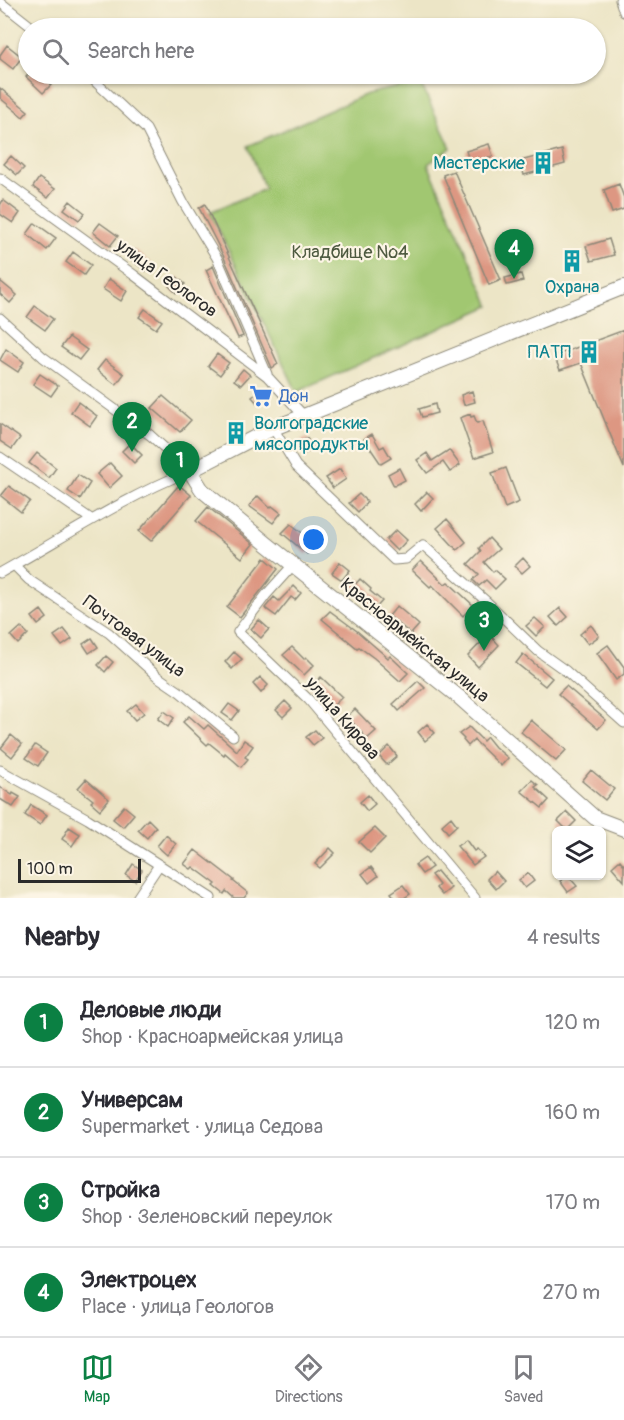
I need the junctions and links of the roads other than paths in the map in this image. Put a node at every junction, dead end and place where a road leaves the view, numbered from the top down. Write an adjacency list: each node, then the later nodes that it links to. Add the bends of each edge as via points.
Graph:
1 (620, 0): 3 (street)
2 (0, 2): 4 (street)
3 (624, 12)
4 (20, 18)
5 (97, 84): 9 (street, via 146,129 183,202 218,258)
6 (0, 178): 9 (street, улица Геологов)
7 (624, 287): 10 (street)
8 (0, 318): 13 (street, via 43,357 150,435)
9 (267, 376): 10 (street, улица Геологов)
10 (304, 416): 11 (street)
11 (273, 428): 13 (street); 18 (street, via 296,466 394,560 406,560 423,545 538,651)
12 (0, 457): 14 (street)
13 (190, 471): 14 (street, via 156,484); 16 (street, Красноармейская улица, via 202,490)
14 (91, 519): 15 (street)
15 (14, 565): 17 (street); 19 (street, Почтовая улица, via 29,580 108,633)
16 (293, 565): 21 (street, Красноармейская улица, via 460,698 595,818); 25 (street, улица Кирова, via 237,633 309,700)
17 (0, 573)
18 (624, 723)
19 (233, 736)
20 (0, 770): 22 (street)
21 (624, 829)
22 (159, 864): 23 (street); 24 (street)
23 (137, 898)
24 (211, 898)
25 (475, 898)

